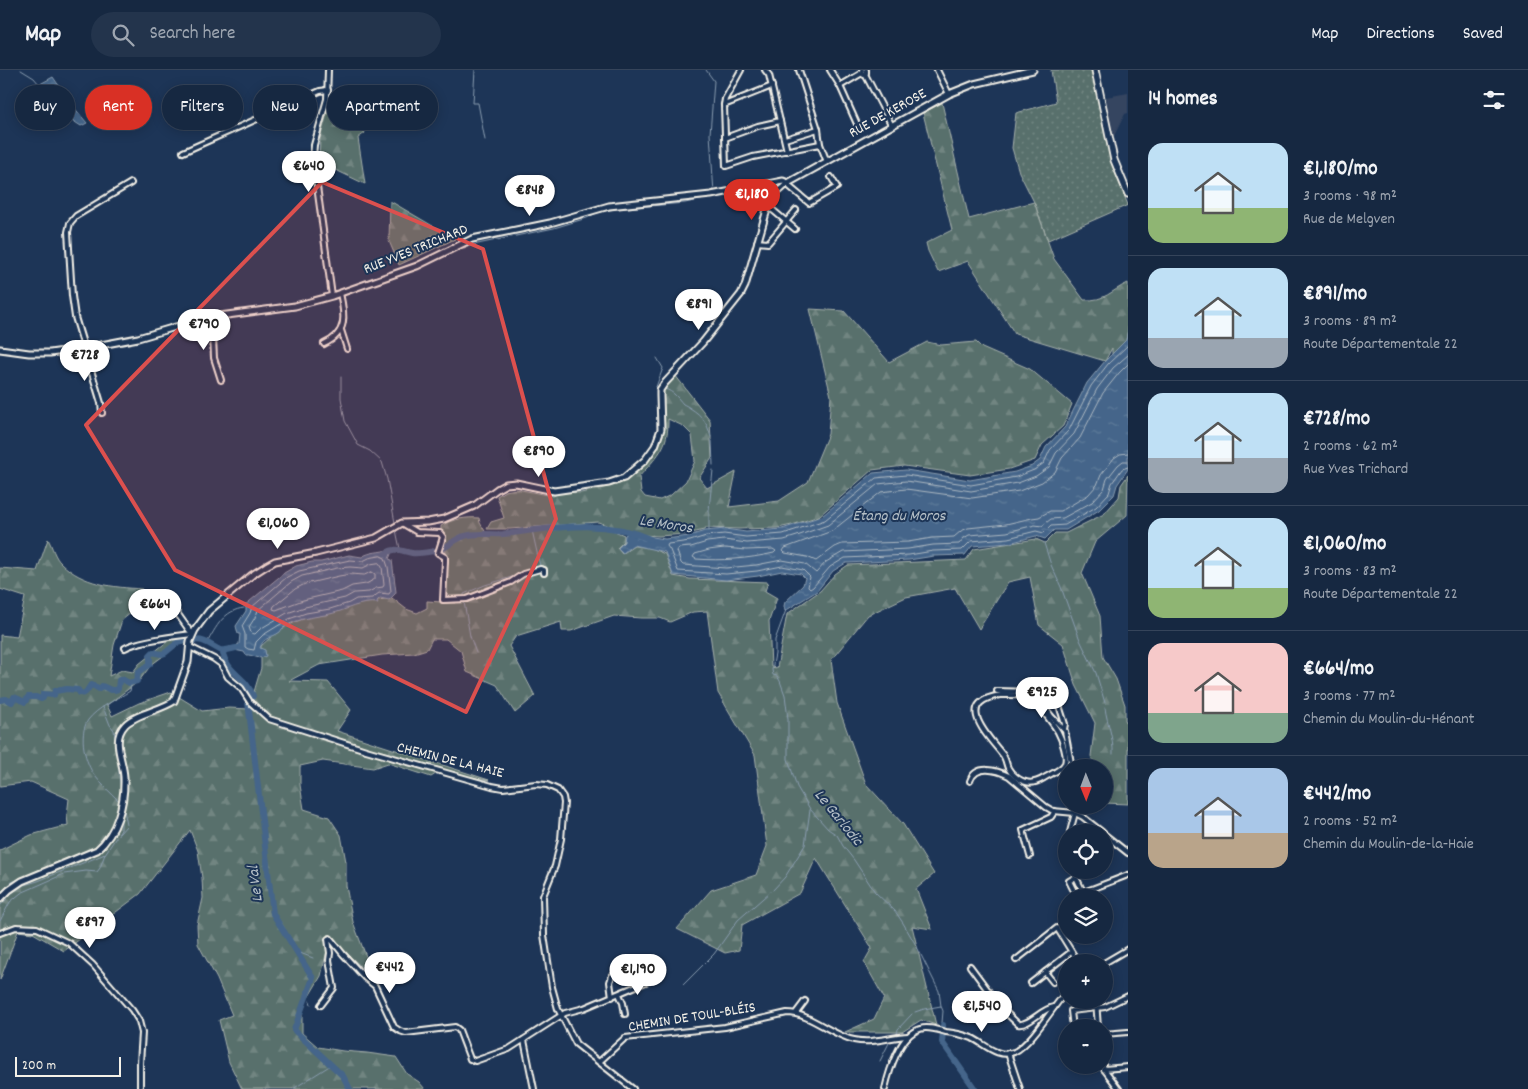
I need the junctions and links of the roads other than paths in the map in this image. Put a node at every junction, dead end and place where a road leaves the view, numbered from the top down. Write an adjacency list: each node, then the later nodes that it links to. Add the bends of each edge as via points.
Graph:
1 (328, 70): 11 (street)
2 (742, 70): 17 (street)
3 (765, 70): 12 (street)
4 (799, 70): 21 (street)
5 (830, 70): 13 (street)
6 (937, 70): 15 (street)
7 (1033, 70): 10 (street, RUE DE KEROSE)
8 (1095, 70): 34 (main road, via 1117,168)
9 (864, 72): 13 (street); 20 (street)
10 (1014, 72): 15 (street, RUE DE KEROSE)
11 (328, 85)
12 (772, 86): 17 (street); 18 (street)
13 (840, 86): 19 (street)
14 (327, 90): 26 (street)
15 (949, 94): 20 (street, RUE DE KEROSE)
16 (327, 99): 41 (street, via 314,145 314,157)
17 (724, 105): 22 (street)
18 (780, 121): 22 (street); 23 (street)
19 (857, 124)
20 (892, 126): 27 (street, RUE DE KEROSE)
21 (818, 130): 23 (street); 24 (street)
22 (725, 138): 25 (street, via 726,166)
23 (785, 139): 25 (street)
24 (820, 144): 25 (street); 27 (street)
25 (787, 151)
26 (183, 152)
27 (827, 162): 31 (street, RUE DE KEROSE)
28 (831, 177): 31 (street, via 837,187 808,203)
29 (131, 183): 45 (street, via 76,216 70,223 72,296)
30 (770, 183): 31 (street); 32 (street, RUE YVES TRICHARD); 33 (street, via 776,186)
31 (788, 183): 33 (street)
32 (759, 186): 33 (street); 40 (street, RUE YVES TRICHARD, via 711,195 609,206 550,223 472,239 418,266)
33 (777, 192): 35 (street)
34 (1128, 194)
35 (768, 206): 37 (street); 39 (street)
36 (796, 210): 37 (street)
37 (786, 221): 38 (street); 39 (street, via 768,243)
38 (796, 229)
39 (757, 242): 50 (street, via 741,294 660,390 661,429 655,446 645,460 624,478 609,484 554,491 511,483 454,516)
40 (340, 293): 41 (street, RUE YVES TRICHARD); 43 (street, via 344,315)
41 (332, 296): 42 (street, RUE YVES TRICHARD, via 295,306)
42 (212, 317): 45 (street, RUE YVES TRICHARD, via 138,338); 48 (street, via 214,358)
43 (341, 330): 44 (street); 47 (street)
44 (324, 344)
45 (85, 348): 46 (street, RUE YVES TRICHARD, via 50,353); 49 (street)
46 (0, 349)
47 (347, 349)
48 (221, 380)
49 (102, 413)
50 (402, 523): 51 (street, via 413,531 440,533 443,538 439,551 445,557 443,600 467,599 523,574 540,570); 53 (street, via 376,538 275,561 209,610)
51 (544, 573)
52 (165, 596): 53 (street)
53 (192, 634): 54 (street); 55 (street)
54 (190, 644): 73 (street, via 188,662 174,701 129,721 121,731 118,746 124,791 113,832 97,850 22,881); 94 (street, CHEMIN DE LA HAIE, via 221,664 228,677 269,719 503,788 536,784 558,790 564,803 561,839 543,896 544,935 552,988)
55 (125, 648)
56 (997, 690): 58 (street, via 1034,692)
57 (1056, 696): 58 (street)
58 (1064, 729): 59 (street)
59 (1071, 759)
60 (970, 781): 62 (street, via 979,771 993,771 1009,776)
61 (1026, 783): 61 (street, via 1039,781 1062,767 1065,751 1061,734 1032,698 1013,694 984,700 976,707 978,720 1014,776); 62 (street)
62 (1025, 788): 63 (street)
63 (1055, 811): 64 (street); 69 (street, via 1051,817 1022,830)
64 (1058, 811)
65 (1077, 814): 66 (street)
66 (1092, 824)
67 (1113, 841): 68 (street)
68 (1128, 853)
69 (1030, 856)
70 (1128, 875): 71 (street)
71 (1091, 889)
72 (1083, 892): 72 (street, via 1076,895 1069,881 1076,877)
73 (0, 899)
74 (0, 933): 105 (street, via 16,926 37,928 69,943 93,965 138,1021 142,1033)
75 (1128, 949): 77 (street)
76 (1071, 952): 78 (street, via 1056,928); 80 (street)
77 (1113, 957)
78 (1016, 960)
79 (970, 966): 90 (street, via 1000,1008 1018,1024 1026,1024 1047,1008)
80 (1045, 972): 81 (street); 82 (street)
81 (1053, 982)
82 (1030, 983)
83 (619, 994): 85 (street); 85 (street, via 648,981 641,969 631,966 612,976); 93 (street)
84 (1128, 996): 88 (street)
85 (612, 997): 94 (street)
86 (804, 1001): 92 (street)
87 (1058, 1002): 90 (street)
88 (1113, 1003)
89 (321, 1005): 99 (street, via 334,988 329,960 330,938 375,986 394,1027 400,1031 455,1027 470,1060 475,1061 510,1049)
90 (1054, 1007): 100 (street, via 1018,1049)
91 (1088, 1009): 95 (street, via 1071,1011)
92 (796, 1013): 98 (street, via 853,1040 873,1042); 101 (street, CHEMIN DE TOUL-BLÉIS, via 725,1027 624,1038)
93 (625, 1014)
94 (561, 1017): 99 (street); 101 (street, CHEMIN DE LA HAIE, via 576,1044)
95 (1072, 1019)
96 (1128, 1032): 97 (street)
97 (1113, 1033)
98 (908, 1036): 100 (street, via 921,1028 929,1028 966,1036 996,1052); 108 (street, via 894,1058)
99 (524, 1040): 106 (street)
100 (1008, 1053): 109 (street)
101 (599, 1062): 107 (street, CHEMIN DE LA HAIE)
102 (1113, 1067): 103 (street)
103 (1128, 1067)
104 (1108, 1074): 110 (street)
105 (140, 1089)
106 (534, 1089)
107 (634, 1089)
108 (885, 1089)
109 (1020, 1089)
110 (1119, 1089)

